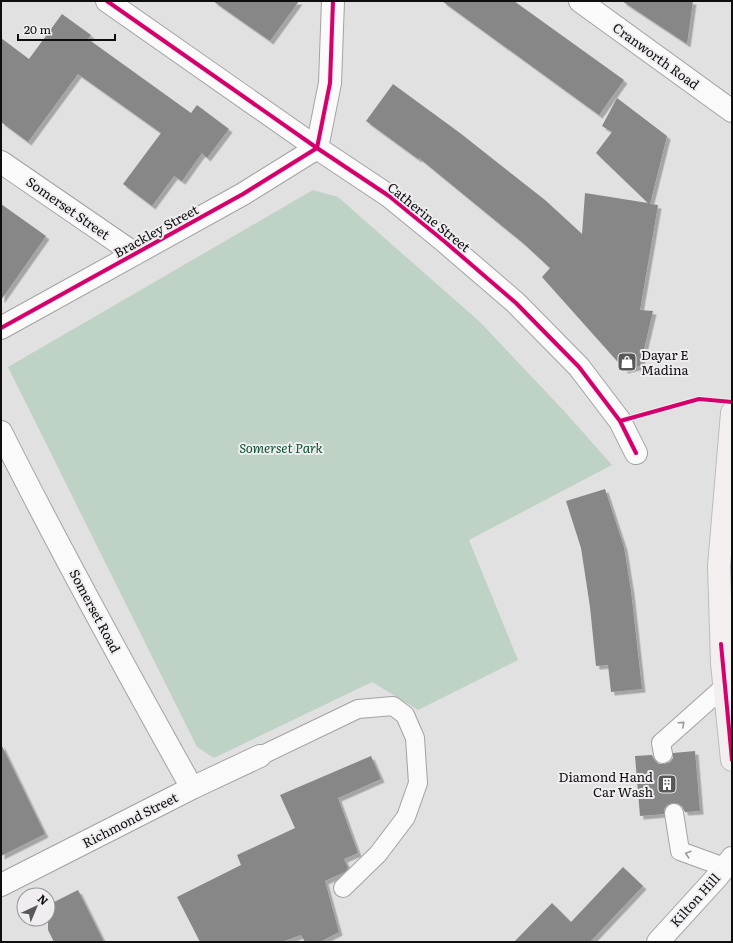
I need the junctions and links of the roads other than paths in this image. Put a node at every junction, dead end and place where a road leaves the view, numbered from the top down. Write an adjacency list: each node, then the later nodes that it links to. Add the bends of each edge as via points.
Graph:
1 (107, 1): 5 (street, Catherine Street)
2 (333, 1): 5 (street, via 330,83)
3 (580, 1): 4 (street, Cranworth Road)
4 (732, 111)
5 (317, 148): 7 (street, Brackley Street, via 243,194); 11 (street, Catherine Street, via 389,196 516,303 579,367 620,421)
6 (1, 162): 7 (street, Somerset Street)
7 (135, 254): 8 (street, Brackley Street)
8 (1, 328)
9 (732, 413): 12 (main road)
10 (1, 432): 17 (street, Somerset Road, via 143,701)
11 (636, 453)
12 (728, 499): 13 (main road, via 719,566)
13 (725, 686): 14 (lane, one-way to 13, via 661,743); 16 (main road)
14 (663, 754)
15 (260, 756): 17 (street, Richmond Street); 21 (lane, via 358,709 393,706 405,715 415,738 418,783 406,817 378,854)
16 (732, 760)
17 (192, 788): 20 (street, Richmond Street)
18 (674, 813): 19 (lane, one-way to 18, via 680,852)
19 (728, 863): 22 (street, Kilton Hill)
20 (1, 885)
21 (343, 888)
22 (658, 942)

